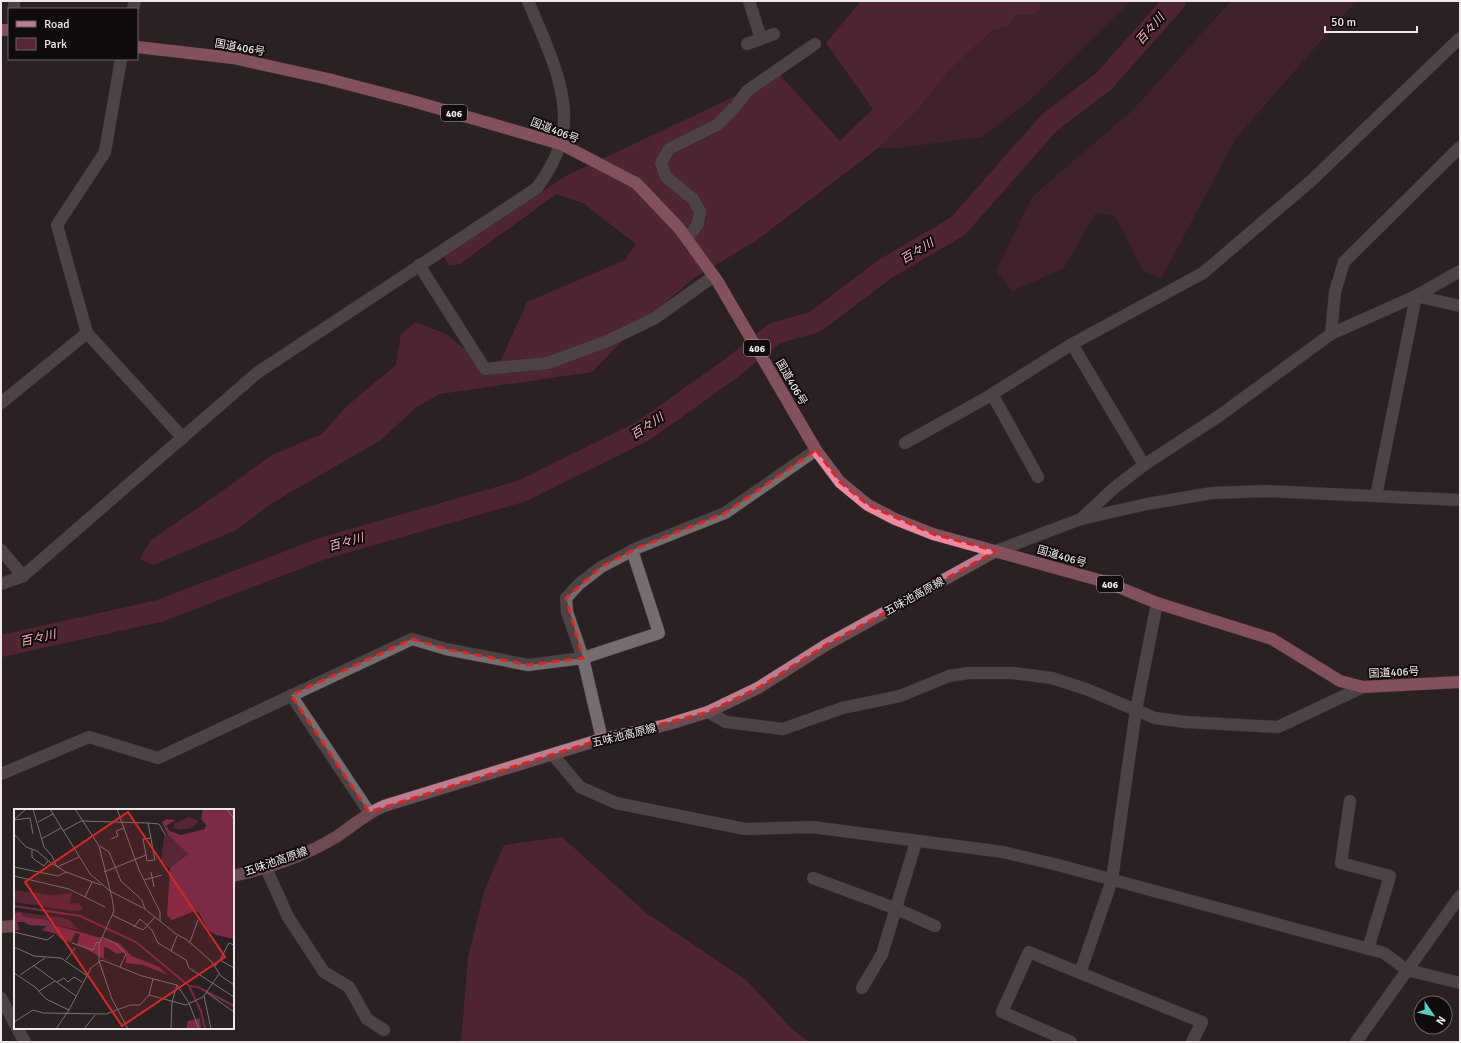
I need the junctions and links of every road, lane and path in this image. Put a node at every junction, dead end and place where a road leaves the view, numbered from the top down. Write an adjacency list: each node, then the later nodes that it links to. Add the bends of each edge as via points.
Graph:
1 (528, 1): 10 (street, via 552,59 565,109)
2 (749, 1): 5 (street)
3 (774, 34): 5 (street)
4 (1460, 38): 20 (street, via 1312,180 1203,272)
5 (761, 39): 6 (street)
6 (747, 44)
7 (815, 44): 12 (street, via 746,91 736,106 717,125 669,149 661,164 666,177 693,199 700,212 698,224)
8 (138, 47): 10 (highway, 国道406号 / 406, via 233,58 328,79)
9 (121, 60): 18 (street, via 104,152 57,224)
10 (561, 144): 12 (highway, 国道406号 / 406, via 636,183); 13 (street, via 550,169 537,188)
11 (1460, 147): 19 (street, via 1344,262 1335,292)
12 (687, 239): 15 (highway, 国道406号 / 406)
13 (419, 265): 15 (street, via 485,368 548,363 610,340 655,318); 23 (street, via 257,373)
14 (1460, 271): 16 (street)
15 (716, 279): 25 (highway, 国道406号 / 406)
16 (1416, 296): 17 (street); 19 (street); 28 (street)
17 (1460, 306)
18 (87, 333): 22 (street); 23 (street)
19 (1331, 334): 26 (street, via 1225,411)
20 (1072, 344): 21 (street); 26 (street)
21 (992, 394): 24 (street); 27 (street)
22 (1, 403)
23 (183, 438): 34 (street)
24 (905, 443)
25 (816, 450): 32 (street, via 725,513); 33 (highway, 国道406号 / 406, via 840,482 868,505 934,534)
26 (1144, 465): 30 (street, via 1114,488)
27 (1038, 477)
28 (1376, 496): 29 (street); 30 (street, via 1266,491 1212,493)
29 (1460, 500)
30 (1081, 519): 33 (street)
31 (1, 550): 34 (street)
32 (632, 550): 37 (street, via 601,567 566,598 567,612); 37 (street, via 660,633)
33 (996, 551): 36 (highway, 国道406号 / 406, via 1106,582); 42 (main road, 五味池高原線, via 826,645 758,688)
34 (23, 576): 35 (street)
35 (1, 584)
36 (1157, 603): 39 (highway, 国道406号 / 406, via 1272,639 1340,681); 41 (street)
37 (583, 658): 40 (street, via 528,665 446,649 412,639); 43 (street)
38 (1460, 682): 39 (highway, 国道406号 / 406)
39 (1363, 687): 41 (street, via 1278,727 1185,722 1155,718)
40 (291, 695): 45 (street, via 158,758 89,737); 47 (street)
41 (1136, 710): 42 (street, via 1052,678 1005,673 949,676 900,696 842,708 783,729 726,722); 52 (street)
42 (708, 712): 43 (main road, 五味池高原線, via 666,725)
43 (602, 739): 44 (main road, 五味池高原線)
44 (553, 755): 47 (main road, 五味池高原線); 48 (street, via 580,788 616,803 746,829 812,827)
45 (1, 774)
46 (1350, 801): 58 (street, via 1341,863 1390,876)
47 (369, 812): 49 (main road, 五味池高原線, via 335,838 293,858)
48 (916, 842): 52 (street, via 1002,852); 54 (street)
49 (265, 866): 50 (main road, 五味池高原線); 66 (street, via 288,917 324,972 349,987 366,1019)
50 (234, 876)
51 (813, 878): 54 (street)
52 (1112, 880): 58 (street); 60 (street)
53 (1460, 896): 59 (street)
54 (897, 909): 56 (street); 62 (street, via 882,954)
55 (14, 926): 57 (main road)
56 (935, 926)
57 (1, 927)
58 (1368, 949): 59 (street, via 1384,953)
59 (1406, 970): 61 (street); 70 (street)
60 (1080, 974): 68 (street, via 1029,952 1002,1012); 69 (street, via 1202,1022)
61 (1460, 983)
62 (862, 988)
63 (1, 998): 64 (street)
64 (14, 1022)
65 (18, 1029): 67 (street)
66 (384, 1030)
67 (24, 1042)
68 (1071, 1042)
69 (1192, 1042)
70 (1356, 1042)

